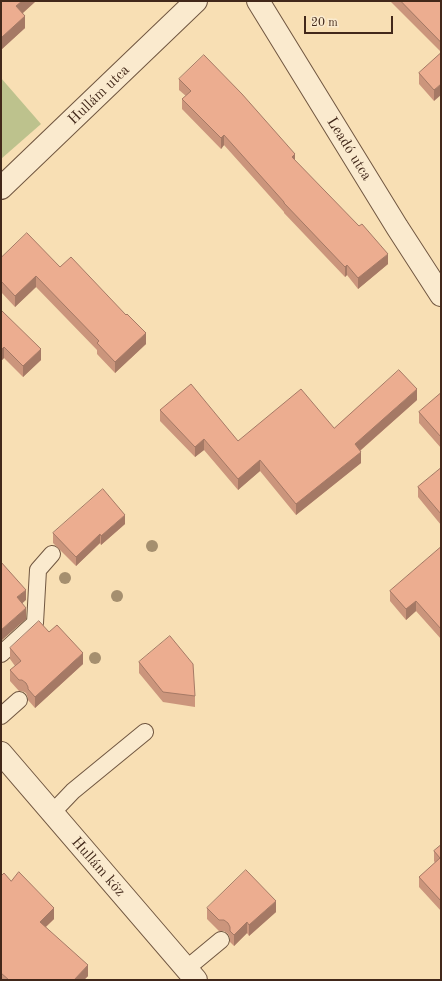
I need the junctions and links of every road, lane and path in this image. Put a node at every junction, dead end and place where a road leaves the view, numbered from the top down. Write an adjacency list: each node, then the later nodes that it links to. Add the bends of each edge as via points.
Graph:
1 (196, 1): 3 (street, Hullám utca)
2 (258, 1): 4 (street, Leadó utca)
3 (1, 188)
4 (441, 296)
5 (52, 554): 6 (lane, via 38,570 34,623)
6 (1, 654)
7 (20, 700): 8 (lane)
8 (1, 716)
9 (145, 732): 11 (lane, via 73,792)
10 (1, 753): 11 (street, Hullám köz)
11 (52, 813): 13 (street, Hullám köz)
12 (220, 940): 13 (lane)
13 (191, 974)

